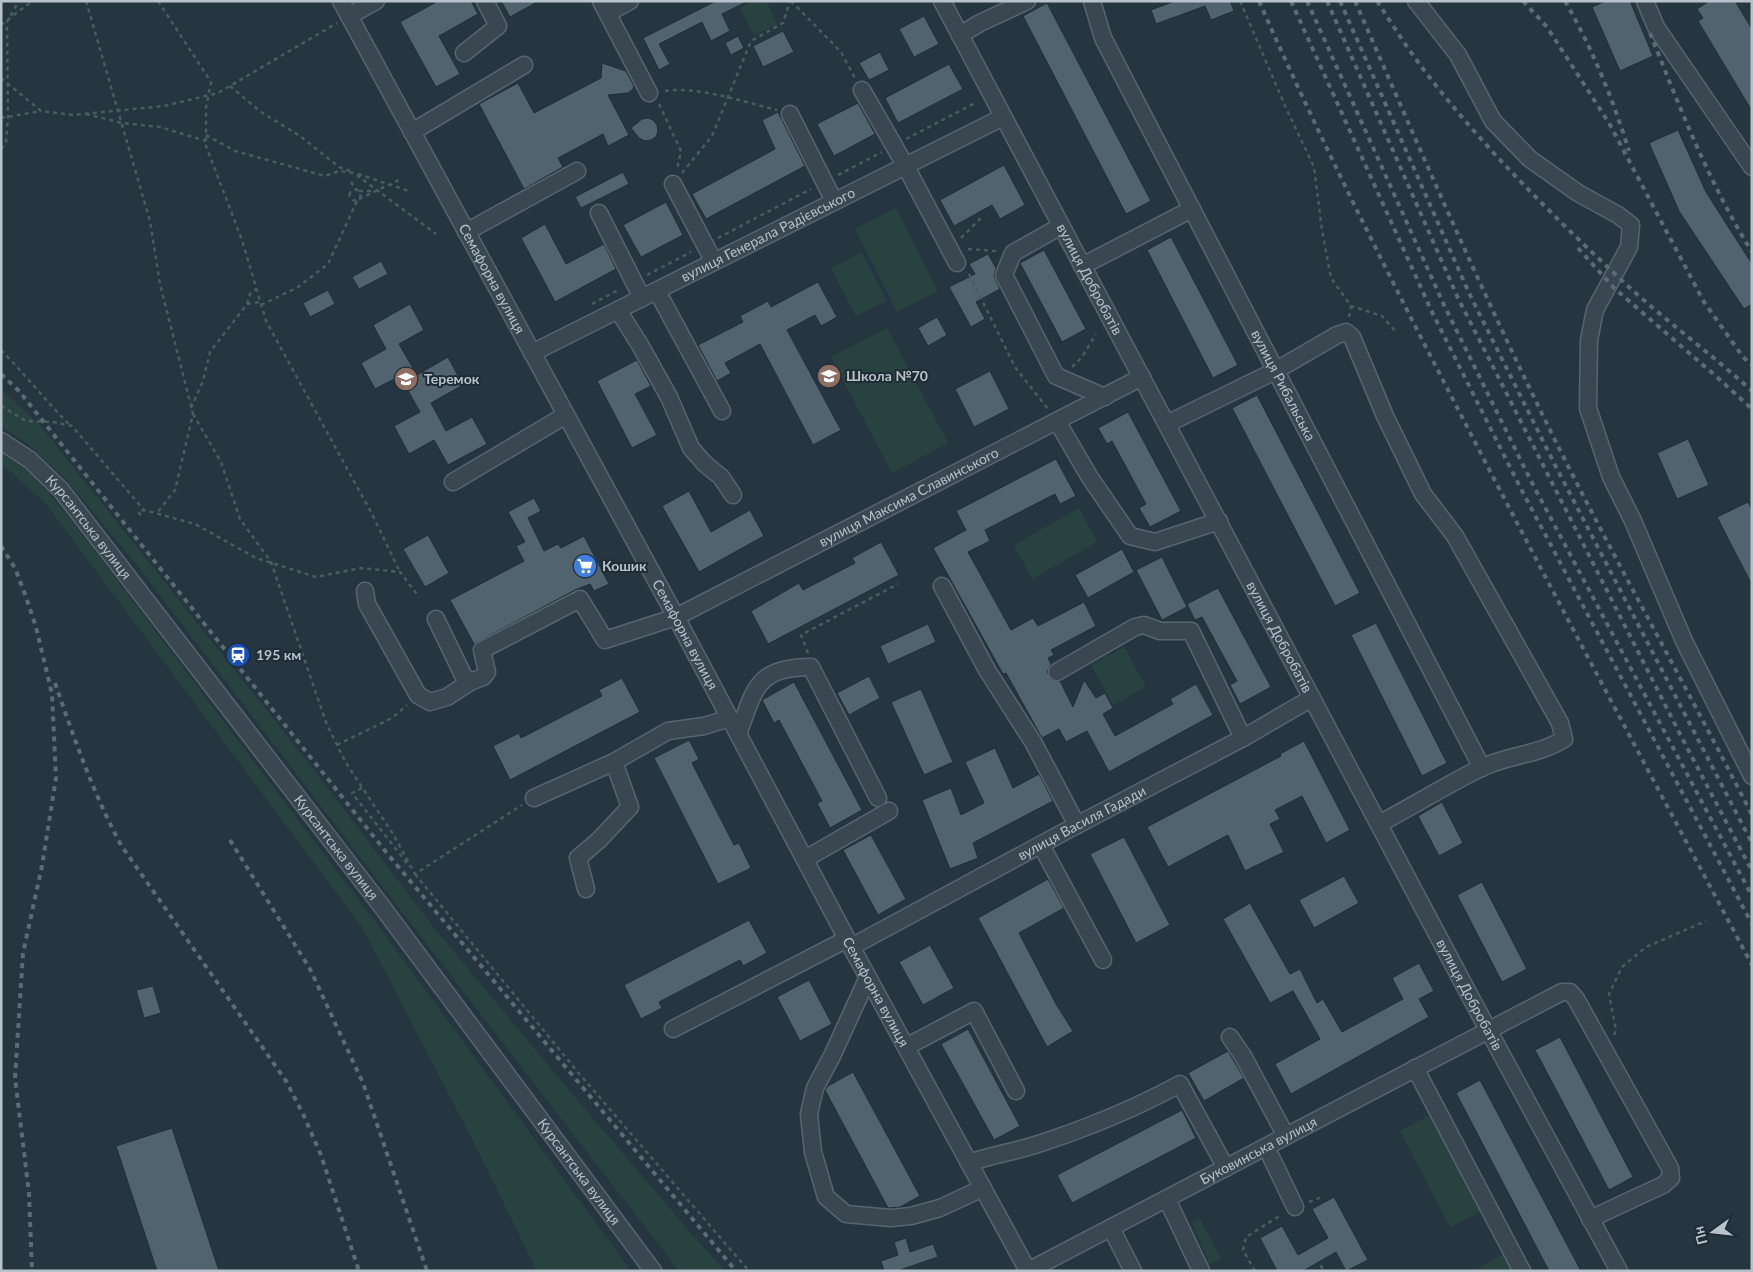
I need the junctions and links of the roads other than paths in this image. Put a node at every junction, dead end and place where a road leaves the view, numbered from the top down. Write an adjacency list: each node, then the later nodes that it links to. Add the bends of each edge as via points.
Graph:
1 (376, 1): 10 (street)
2 (486, 1): 12 (street, via 498,26)
3 (630, 1): 9 (street)
4 (942, 1): 11 (street, вулиця Добробатів)
5 (1026, 1): 11 (street)
6 (1092, 1): 24 (street, вулиця Рибальська, via 1103,38)
7 (1416, 1): 57 (street, via 1458,55 1493,121 1530,158 1578,193 1631,225 1629,247 1596,310 1589,340 1588,408 1611,477 1684,641)
8 (1645, 1): 20 (street, via 1656,27)
9 (605, 7): 15 (street)
10 (345, 8): 18 (street, Семафорна вулиця)
11 (960, 35): 17 (street, вулиця Добробатів)
12 (464, 53)
13 (524, 65): 18 (street)
14 (862, 90): 19 (street)
15 (649, 93)
16 (790, 114): 23 (street)
17 (1003, 117): 19 (street, вулиця Генерала Радієвського); 26 (street, вулиця Добробатів)
18 (412, 132): 27 (street, Семафорна вулиця)
19 (905, 165): 23 (street, вулиця Генерала Радієвського); 28 (street)
20 (1752, 167)
21 (577, 171): 27 (street)
22 (673, 184): 29 (street)
23 (834, 201): 29 (street, вулиця Генерала Радієвського)
24 (1192, 209): 30 (street); 34 (street, вулиця Рибальська)
25 (599, 213): 31 (street, via 634,282)
26 (1062, 226): 30 (street, вулиця Добробатів); 36 (street, via 1013,253 1004,275 1056,376)
27 (466, 232): 33 (street, Семафорна вулиця)
28 (953, 256)
29 (714, 262): 31 (street, вулиця Генерала Радієвського)
30 (1082, 266): 35 (street, вулиця Добробатів)
31 (649, 294): 32 (street, вулиця Генерала Радієвського); 37 (street)
32 (618, 310): 33 (street, вулиця Генерала Радієвського); 43 (street, via 665,390 691,448 721,477)
33 (532, 353): 38 (street, Семафорна вулиця)
34 (1275, 371): 40 (street); 56 (street, вулиця Рибальська); 56 (street, via 1337,335 1346,332 1352,337 1423,494 1454,536 1560,724 1564,739 1552,747)
35 (1142, 377): 36 (street, вулиця Максима Славинського); 40 (street, вулиця Добробатів)
36 (1105, 397): 39 (street, вулиця Максима Славинського)
37 (722, 411)
38 (566, 415): 42 (street); 47 (street, Семафорна вулиця)
39 (1057, 421): 44 (street, via 1130,536 1156,542); 47 (street, вулиця Максима Славинського)
40 (1167, 424): 44 (street, вулиця Добробатів)
41 (1, 442): 85 (street, Курсантська вулиця, via 30,460 61,490 380,904)
42 (453, 482)
43 (733, 495)
44 (1218, 521): 51 (street, вулиця Добробатів)
45 (942, 586): 62 (street, via 987,670 1033,742)
46 (365, 592): 50 (street, via 367,604 418,695 430,702 447,697)
47 (676, 617): 50 (street, вулиця Максима Славинського, via 606,640 580,599 482,650 488,672); 52 (street, Семафорна вулиця)
48 (436, 619): 50 (street)
49 (1057, 672): 54 (street, via 1135,627 1144,625 1160,631 1191,631)
50 (470, 682)
51 (1312, 698): 54 (street, вулиця Василя Гадади); 61 (street, вулиця Добробатів)
52 (730, 718): 53 (street, Семафорна вулиця); 55 (street, via 668,731)
53 (738, 734): 59 (street, via 758,684 784,669 811,667); 64 (street, Семафорна вулиця)
54 (1243, 738): 62 (street, вулиця Василя Гадади)
55 (614, 762): 58 (street); 65 (street, via 630,807 578,858)
56 (1482, 768): 61 (street)
57 (1752, 776)
58 (534, 798)
59 (878, 798)
60 (889, 811): 64 (street)
61 (1379, 824): 70 (street, вулиця Добробатів)
62 (1077, 825): 63 (street, вулиця Василя Гадади)
63 (1041, 845): 66 (street, вулиця Василя Гадади); 67 (street)
64 (805, 859): 66 (street, Семафорна вулиця)
65 (586, 889)
66 (849, 943): 68 (street, Семафорна вулиця); 69 (street, вулиця Василя Гадади)
67 (1103, 960)
68 (868, 977): 72 (street, Семафорна вулиця); 79 (street, via 815,1088 809,1114 813,1152 826,1197 846,1214 891,1218 940,1208)
69 (673, 1029)
70 (1488, 1029): 73 (street, Буковинська вулиця); 82 (street, вулиця Добробатів); 82 (street, Буковинська вулиця, via 1562,992 1570,992 1670,1168 1671,1178 1664,1184)
71 (1230, 1037): 75 (street)
72 (906, 1047): 74 (street, via 974,1011); 77 (street, Семафорна вулиця)
73 (1416, 1068): 75 (street, Буковинська вулиця); 89 (street)
74 (1016, 1091)
75 (1286, 1136): 78 (street, Буковинська вулиця)
76 (1272, 1157): 81 (street)
77 (969, 1163): 78 (street, via 1034,1146 1142,1105 1180,1084); 79 (street, Семафорна вулиця)
78 (1226, 1168): 80 (street, Буковинська вулиця)
79 (983, 1188): 86 (street, Семафорна вулиця)
80 (1167, 1199): 83 (street, Буковинська вулиця); 88 (street)
81 (1294, 1207)
82 (1590, 1219): 84 (street, вулиця Добробатів)
83 (1111, 1228): 86 (street, Буковинська вулиця); 87 (street)
84 (1616, 1270)
85 (653, 1271)
86 (1028, 1271)
87 (1133, 1271)
88 (1201, 1271)
89 (1522, 1271)

